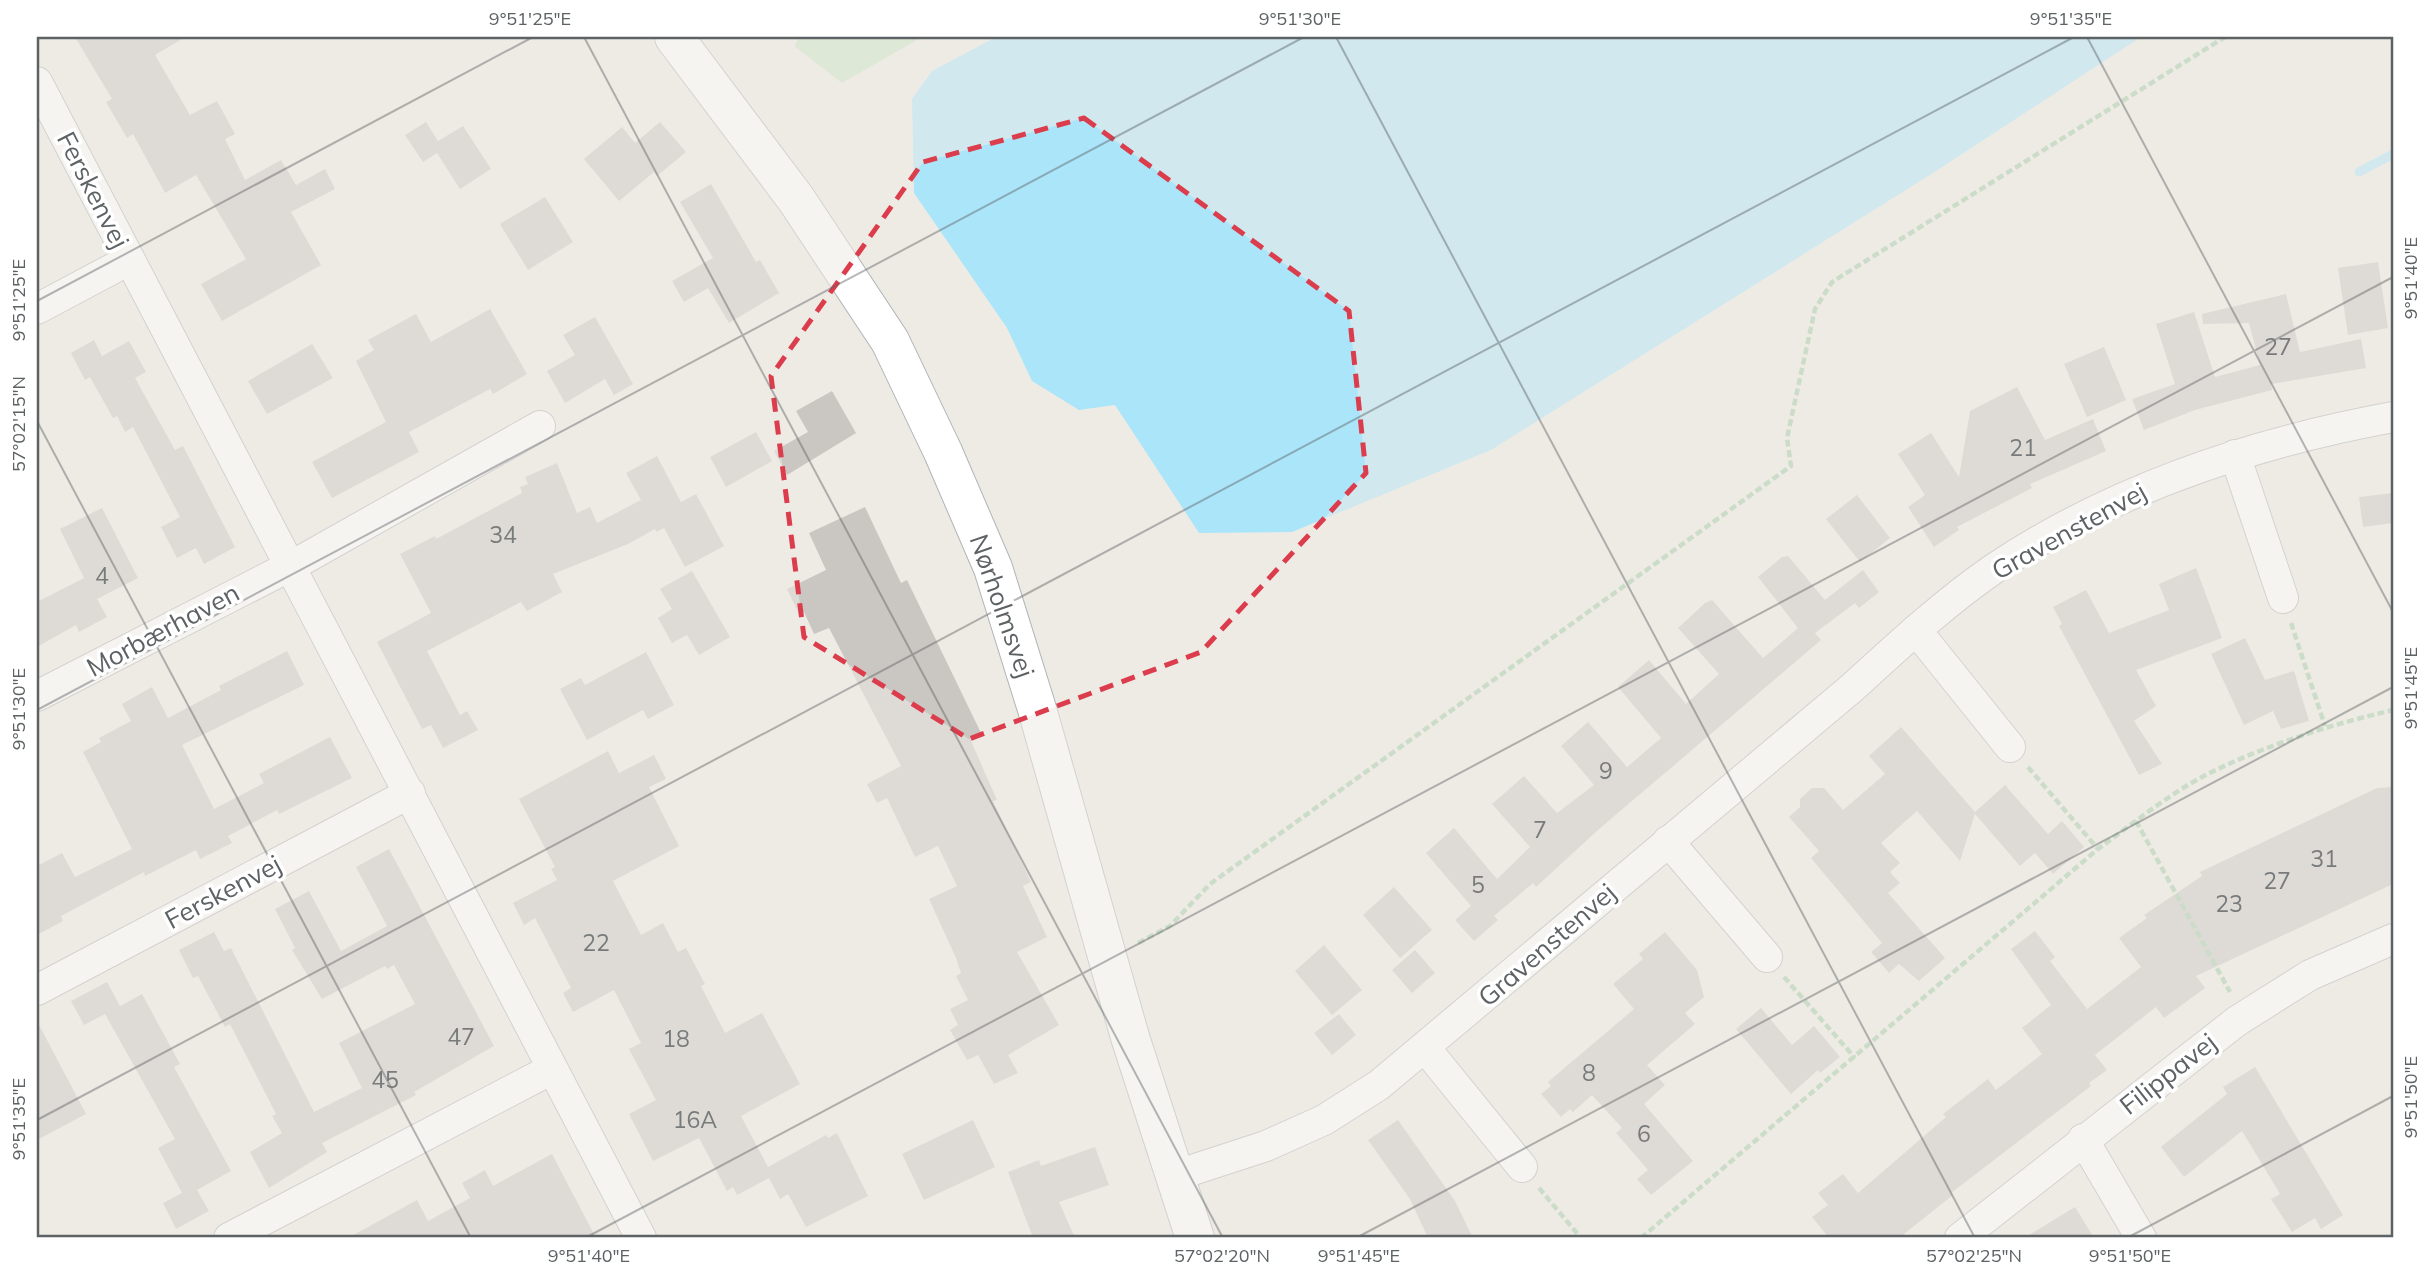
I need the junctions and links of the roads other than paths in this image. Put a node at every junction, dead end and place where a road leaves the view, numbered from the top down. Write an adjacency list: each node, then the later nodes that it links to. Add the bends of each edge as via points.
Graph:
1 (674, 37): 22 (street, Nørholmsvej, via 796,199 890,341 928,419 993,568)
2 (37, 82): 3 (street, Ferskenvej)
3 (130, 260): 4 (street, Ferskenvej); 8 (street, Ferskenvej)
4 (37, 309)
5 (2393, 417): 7 (street, Gravenstenvej, via 2310,433)
6 (540, 426): 8 (street)
7 (2235, 455): 9 (street); 10 (street, Gravenstenvej, via 2157,482 2078,520 1995,568)
8 (289, 566): 11 (street, Morbærhaven); 13 (street, Ferskenvej)
9 (2283, 598)
10 (1916, 630): 12 (street); 14 (street, Gravenstenvej)
11 (37, 696)
12 (2010, 747)
13 (410, 793): 17 (street, Ferskenvej); 19 (street, Ferskenvej)
14 (1668, 841): 16 (street); 18 (street, Gravenstenvej)
15 (2393, 939): 20 (street, Filippavej, via 2310,975 2243,1017)
16 (1767, 957)
17 (37, 990)
18 (1426, 1049): 21 (street); 22 (street, Gravenstenvej, via 1324,1120 1266,1146)
19 (552, 1069): 23 (street); 24 (street, Ferskenvej)
20 (2083, 1139): 26 (street, Filippavej); 27 (street)
21 (1522, 1167)
22 (1174, 1176): 25 (street, Nørholmsvej)
23 (229, 1238)
24 (641, 1238)
25 (1195, 1238)
26 (1960, 1238)
27 (2141, 1238)

